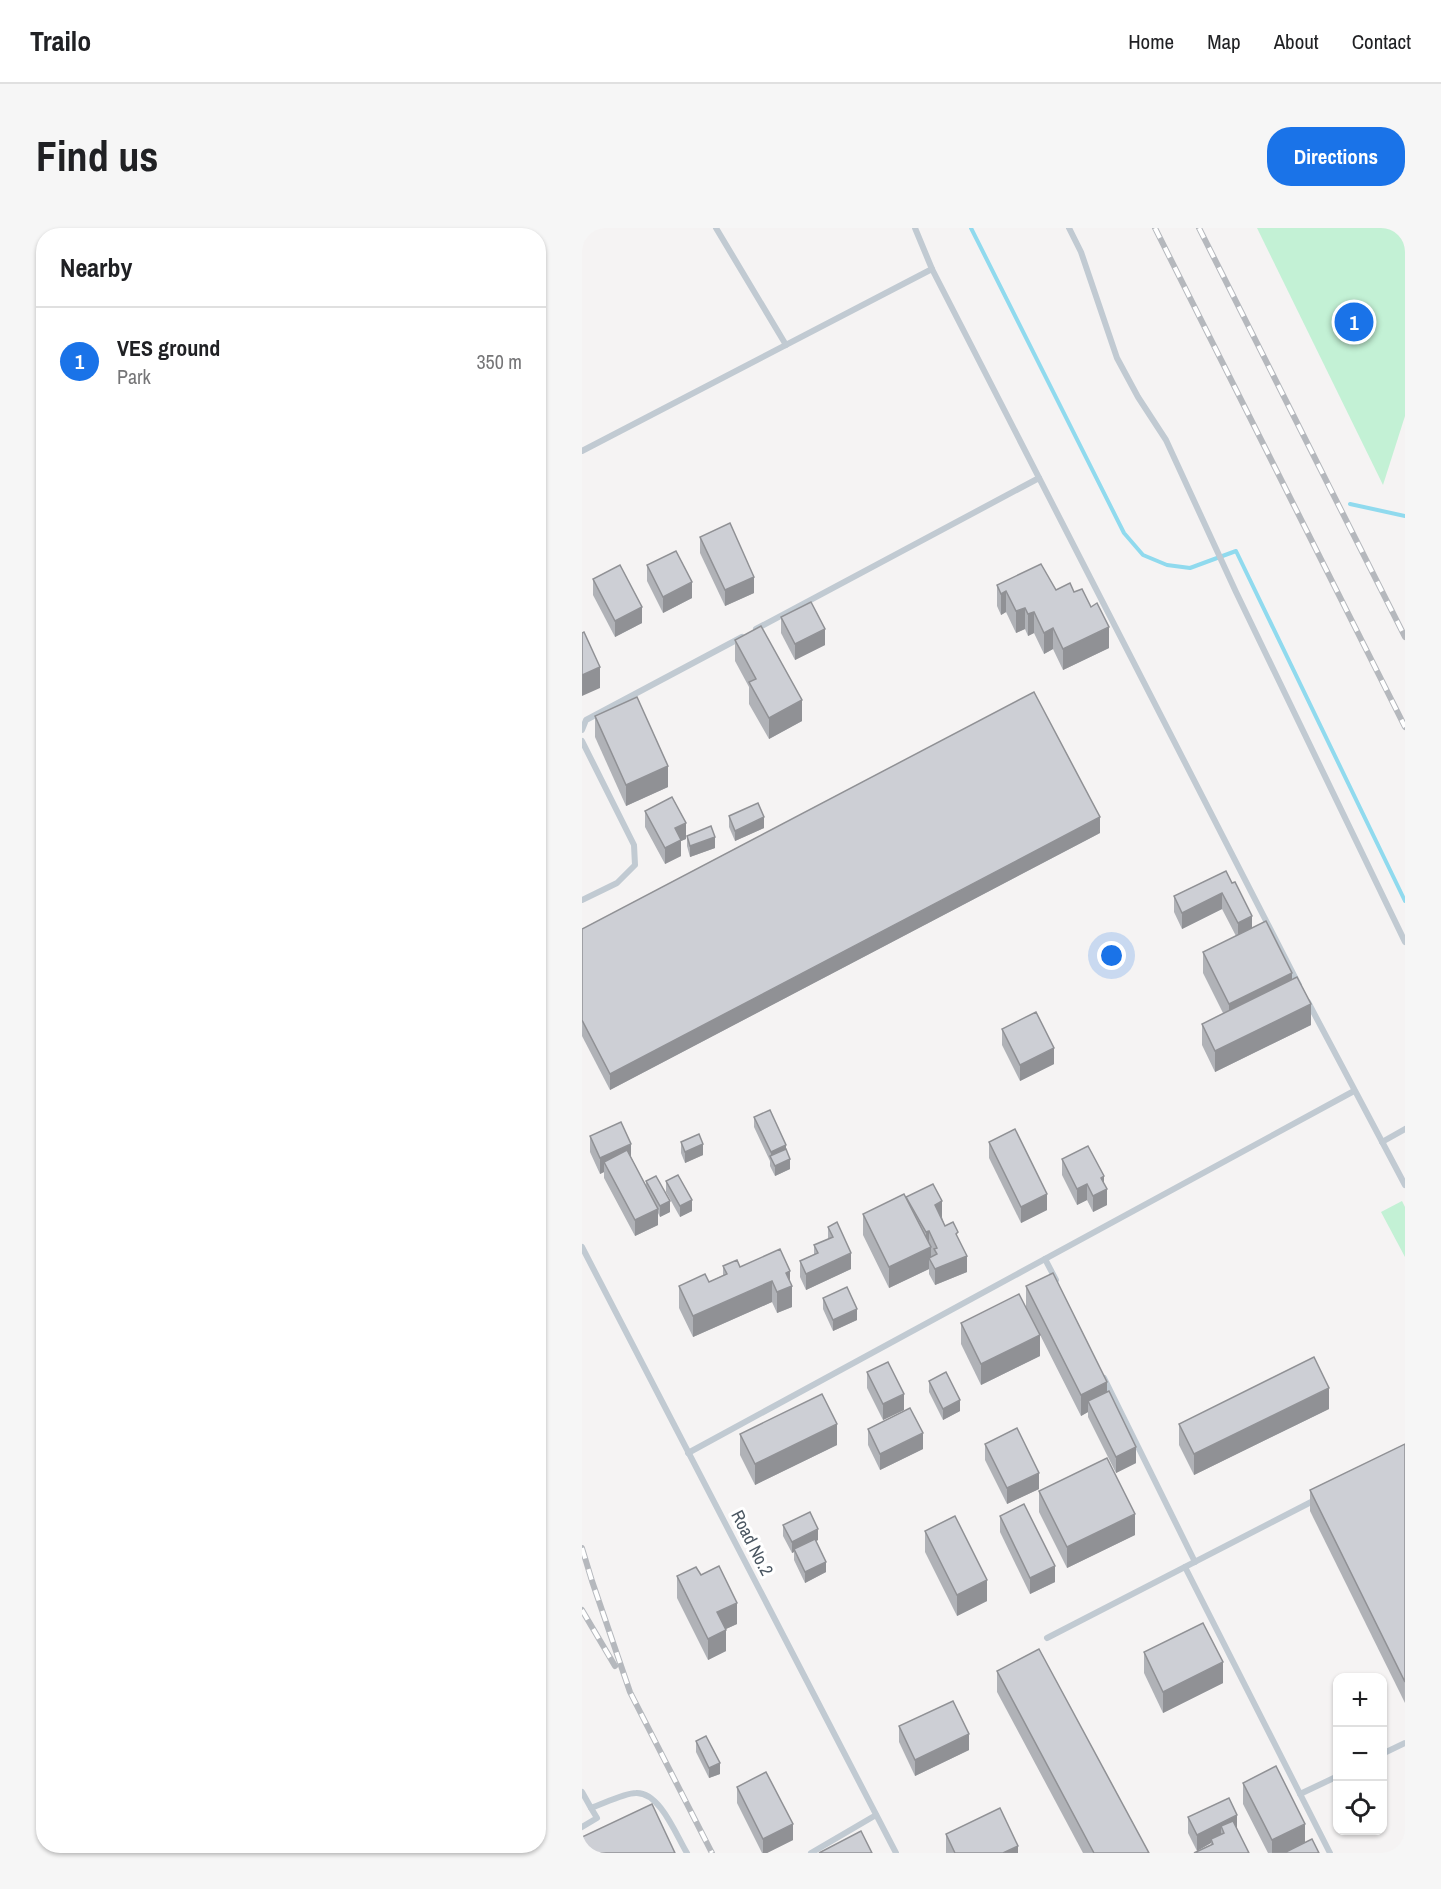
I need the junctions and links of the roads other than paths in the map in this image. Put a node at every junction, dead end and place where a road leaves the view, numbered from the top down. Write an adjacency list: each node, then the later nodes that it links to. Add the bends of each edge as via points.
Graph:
1 (717, 228): 5 (lane)
2 (915, 228): 4 (lane)
3 (1070, 228): 11 (lane, via 1117,358 1166,440)
4 (932, 269): 5 (lane); 7 (lane)
5 (786, 345): 6 (lane)
6 (582, 451)
7 (1039, 478): 8 (lane, via 586,720); 12 (lane)
8 (582, 729)
9 (582, 741): 10 (lane, via 634,845 635,865 617,883)
10 (582, 900)
11 (1405, 942)
12 (1354, 1091): 14 (lane); 17 (lane)
13 (1405, 1130): 14 (lane)
14 (1382, 1142): 15 (lane)
15 (1405, 1185)
16 (582, 1247): 20 (lane, Road No.2)
17 (1045, 1259): 18 (lane); 20 (lane)
18 (1061, 1290)
19 (1102, 1374): 22 (lane)
20 (688, 1453): 31 (lane, Road No.2)
21 (1320, 1497): 22 (lane)
22 (1195, 1562): 23 (lane)
23 (1185, 1567): 24 (lane); 29 (lane)
24 (1047, 1638)
25 (1405, 1743): 26 (lane)
26 (1387, 1752)
27 (1333, 1778): 29 (lane)
28 (582, 1793): 30 (lane)
29 (1300, 1794): 36 (lane)
30 (591, 1808): 32 (lane, via 597,1818); 33 (lane, via 635,1792 646,1794 659,1804)
31 (876, 1815): 34 (lane); 35 (lane, Road No.2)
32 (582, 1827)
33 (687, 1853)
34 (812, 1853)
35 (896, 1853)
36 (1330, 1853)

